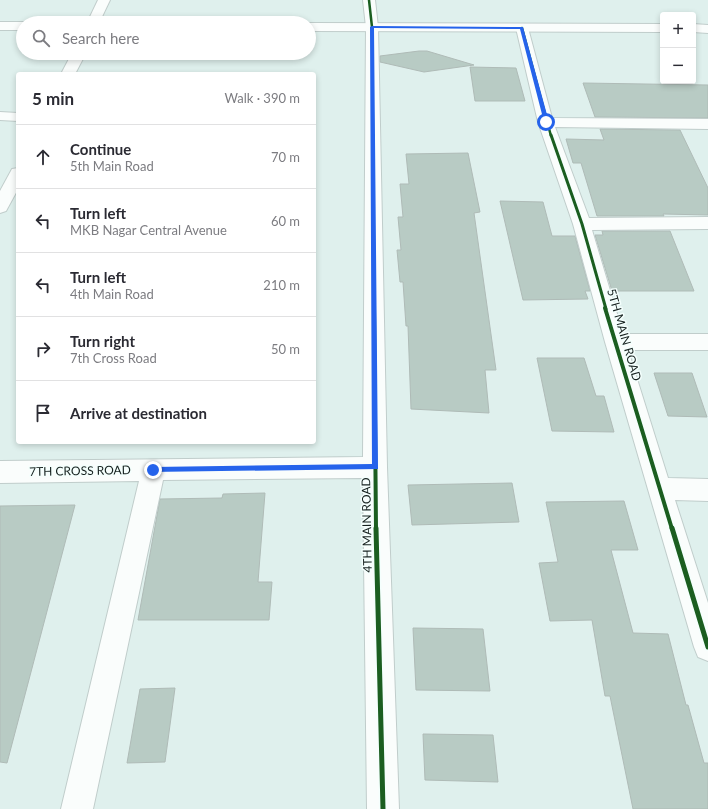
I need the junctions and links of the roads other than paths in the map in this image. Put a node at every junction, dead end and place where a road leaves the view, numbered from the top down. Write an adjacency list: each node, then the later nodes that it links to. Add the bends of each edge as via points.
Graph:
1 (104, 0): 3 (street)
2 (369, 0): 7 (street, 4TH MAIN ROAD)
3 (96, 16)
4 (0, 26): 5 (street)
5 (16, 26)
6 (316, 27): 7 (street)
7 (372, 27): 8 (street); 24 (street, 4TH MAIN ROAD)
8 (522, 28): 9 (street); 16 (street, 5TH MAIN ROAD)
9 (660, 28)
10 (696, 28): 11 (street)
11 (708, 28)
12 (75, 60): 13 (street)
13 (69, 72)
14 (0, 116): 15 (street)
15 (16, 116)
16 (546, 122): 17 (street); 21 (street, 5TH MAIN ROAD)
17 (708, 124)
18 (16, 177): 19 (street)
19 (0, 206)
20 (708, 223): 21 (street)
21 (582, 224): 22 (street, 5TH MAIN ROAD)
22 (615, 342): 23 (street); 27 (street, 5TH MAIN ROAD)
23 (708, 342)
24 (376, 467): 25 (street, 7TH CROSS ROAD); 31 (street, 4TH MAIN ROAD)
25 (153, 470): 26 (street, 7TH CROSS ROAD); 30 (street)
26 (0, 472)
27 (660, 489): 28 (street); 29 (street, 5TH MAIN ROAD)
28 (708, 490)
29 (708, 647)
30 (77, 809)
31 (383, 809)

